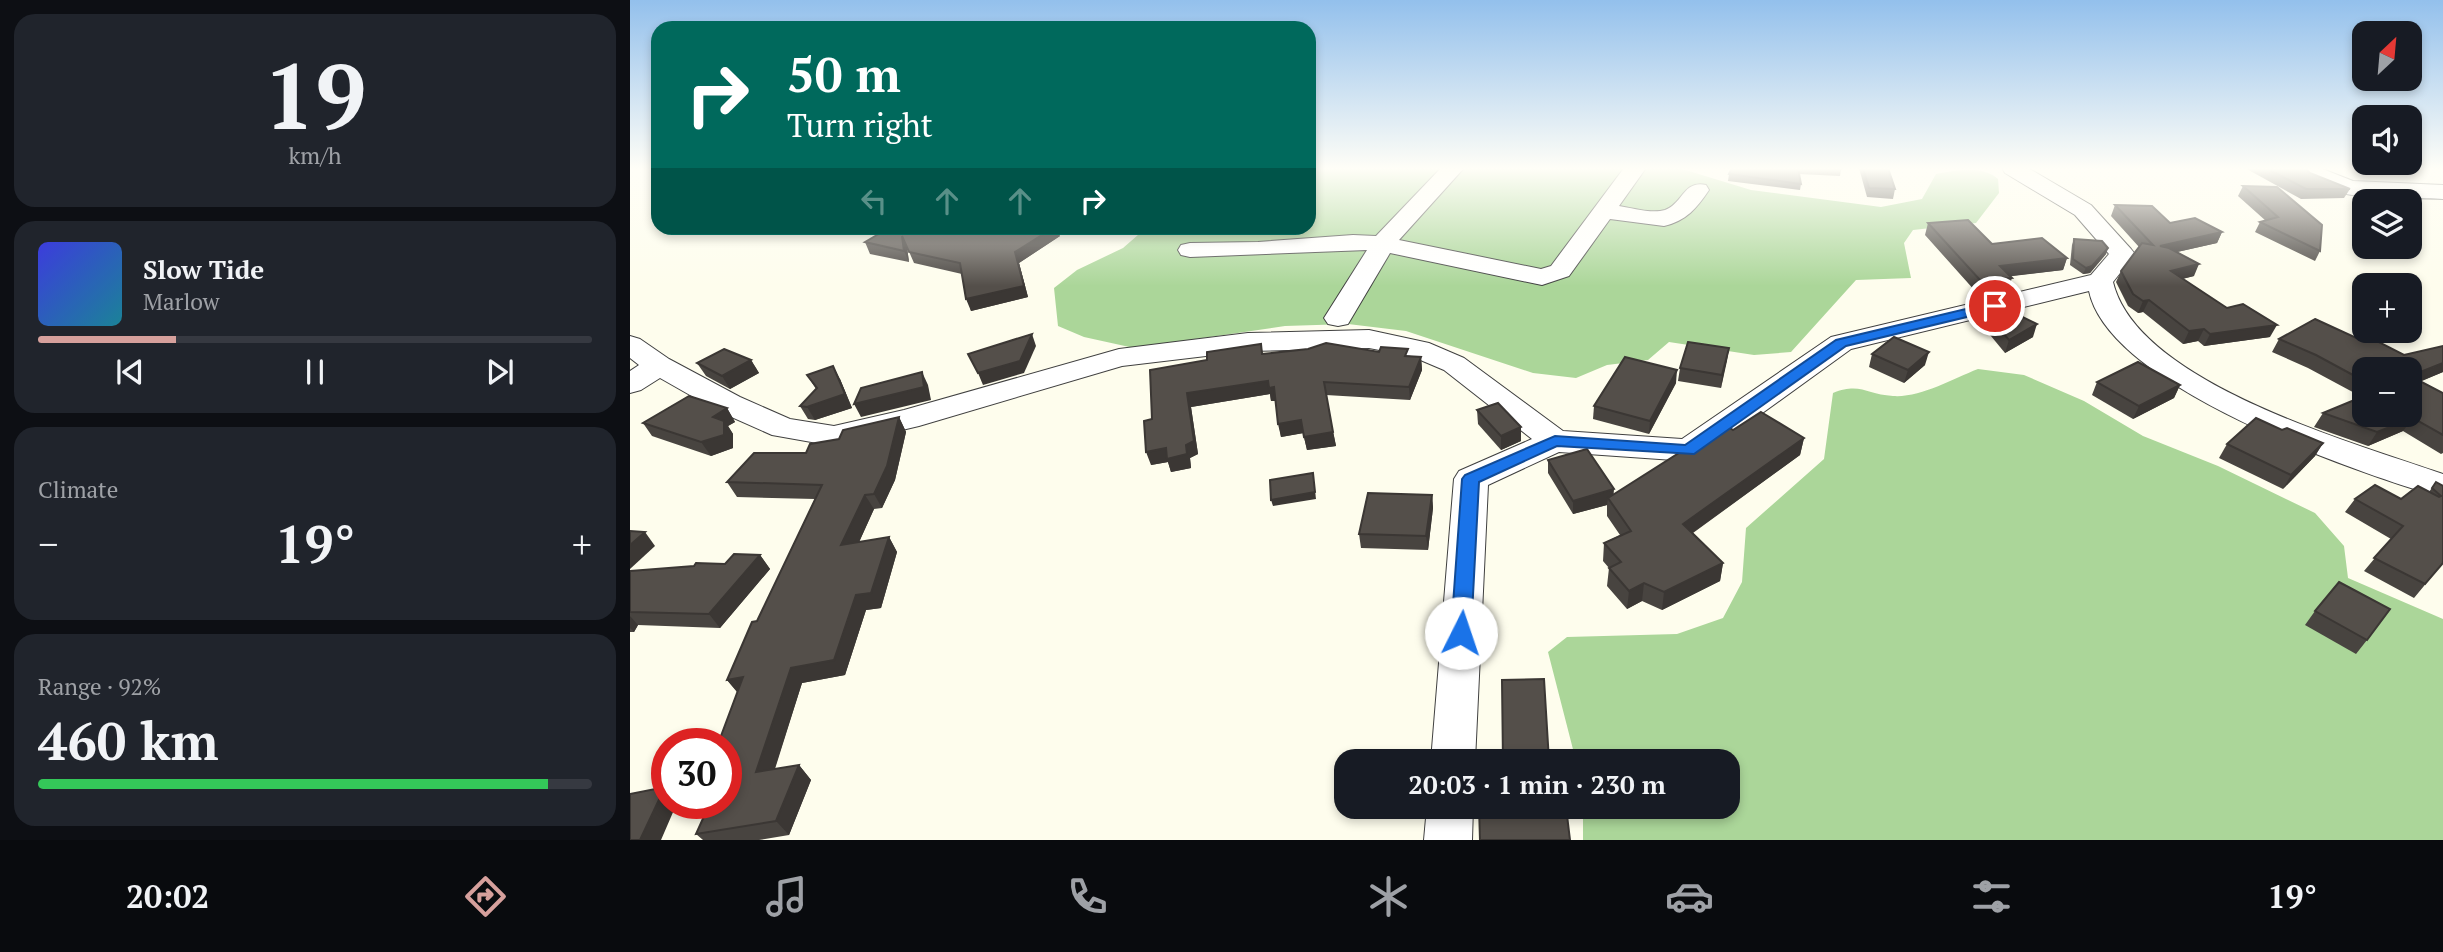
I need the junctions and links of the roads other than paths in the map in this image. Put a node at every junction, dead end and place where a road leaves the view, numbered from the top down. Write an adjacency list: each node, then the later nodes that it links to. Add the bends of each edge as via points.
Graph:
1 (1415, 207): 6 (street)
2 (1607, 207): 5 (street)
3 (1684, 207): 5 (street, via 1664,219)
4 (2078, 207): 8 (street, via 2122,254)
5 (1604, 211): 6 (street, via 1560,271 1542,277)
6 (1383, 244): 7 (street); 9 (street)
7 (1190, 250)
8 (2099, 281): 13 (street, via 1841,343 1688,450); 14 (street, via 2107,306 2125,330 2145,351 2189,381 2255,416)
9 (1338, 318)
10 (630, 345): 11 (street)
11 (659, 365): 12 (street); 13 (street, via 783,428 834,436 1119,358 1248,342 1369,339 1419,349 1454,364)
12 (630, 384)
13 (1555, 441): 15 (street, via 1471,479)
14 (2443, 486)
15 (1454, 749)
16 (1449, 819): 17 (street)
17 (1448, 840)

